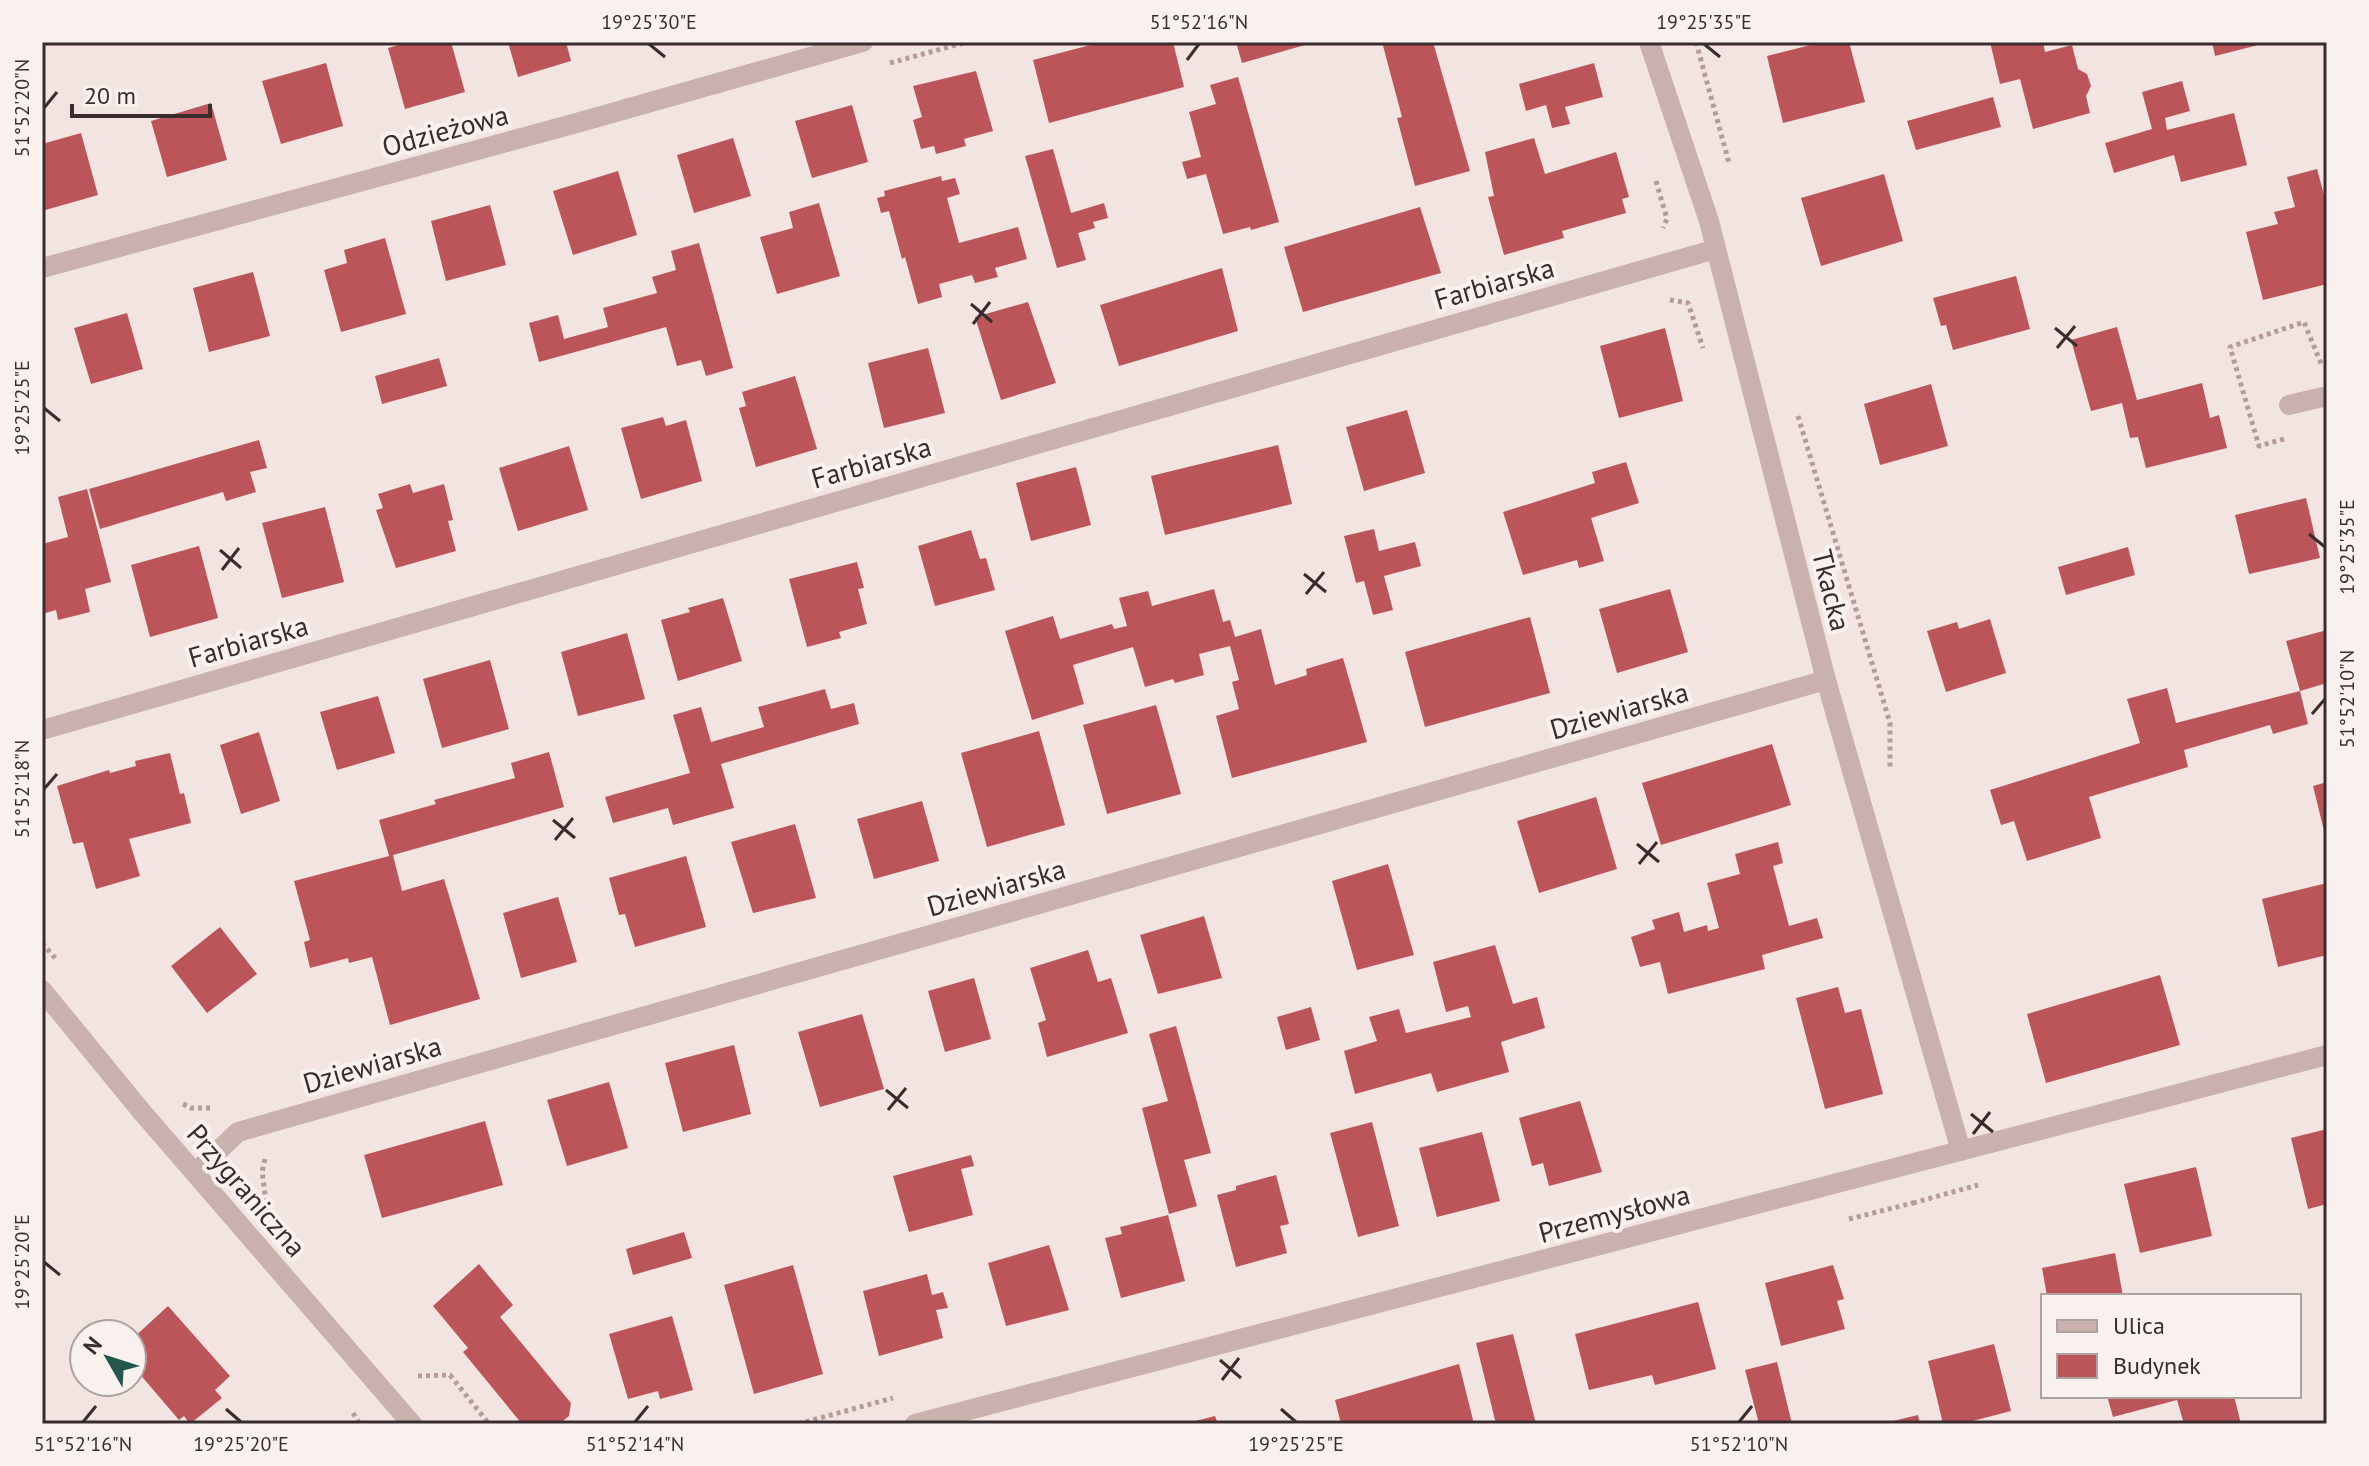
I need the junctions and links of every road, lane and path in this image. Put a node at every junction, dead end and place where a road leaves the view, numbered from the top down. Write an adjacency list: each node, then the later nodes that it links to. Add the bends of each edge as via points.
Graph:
1 (863, 42): 8 (street, Odzieżowa)
2 (1649, 42): 7 (street, Tkacka)
3 (1696, 42): 4 (path)
4 (1731, 172)
5 (1654, 174): 6 (path, via 1667,219)
6 (1662, 230)
7 (1716, 249): 9 (street, Farbiarska); 14 (street, Tkacka)
8 (42, 268)
9 (1644, 269): 10 (path, via 1651,297 1688,303); 15 (street, Farbiarska)
10 (1707, 362)
11 (2327, 396): 12 (street)
12 (2289, 405)
13 (1797, 415): 16 (path, via 1890,723)
14 (1826, 680): 23 (street, Tkacka); 25 (street, Dziewiarska, via 238,1132)
15 (42, 730)
16 (1893, 778)
17 (42, 943): 18 (path)
18 (62, 967)
19 (42, 990): 25 (street, Przygraniczna)
20 (2327, 1055): 23 (street, Przemysłowa)
21 (176, 1100): 22 (path, via 191,1108)
22 (225, 1106)
23 (1961, 1151): 30 (street, Przemysłowa)
24 (266, 1155): 26 (path, via 262,1172)
25 (195, 1173): 28 (street, Przygraniczna)
26 (267, 1204)
27 (412, 1374): 29 (path, via 450,1375)
28 (412, 1424)
29 (489, 1424)
30 (915, 1424)

